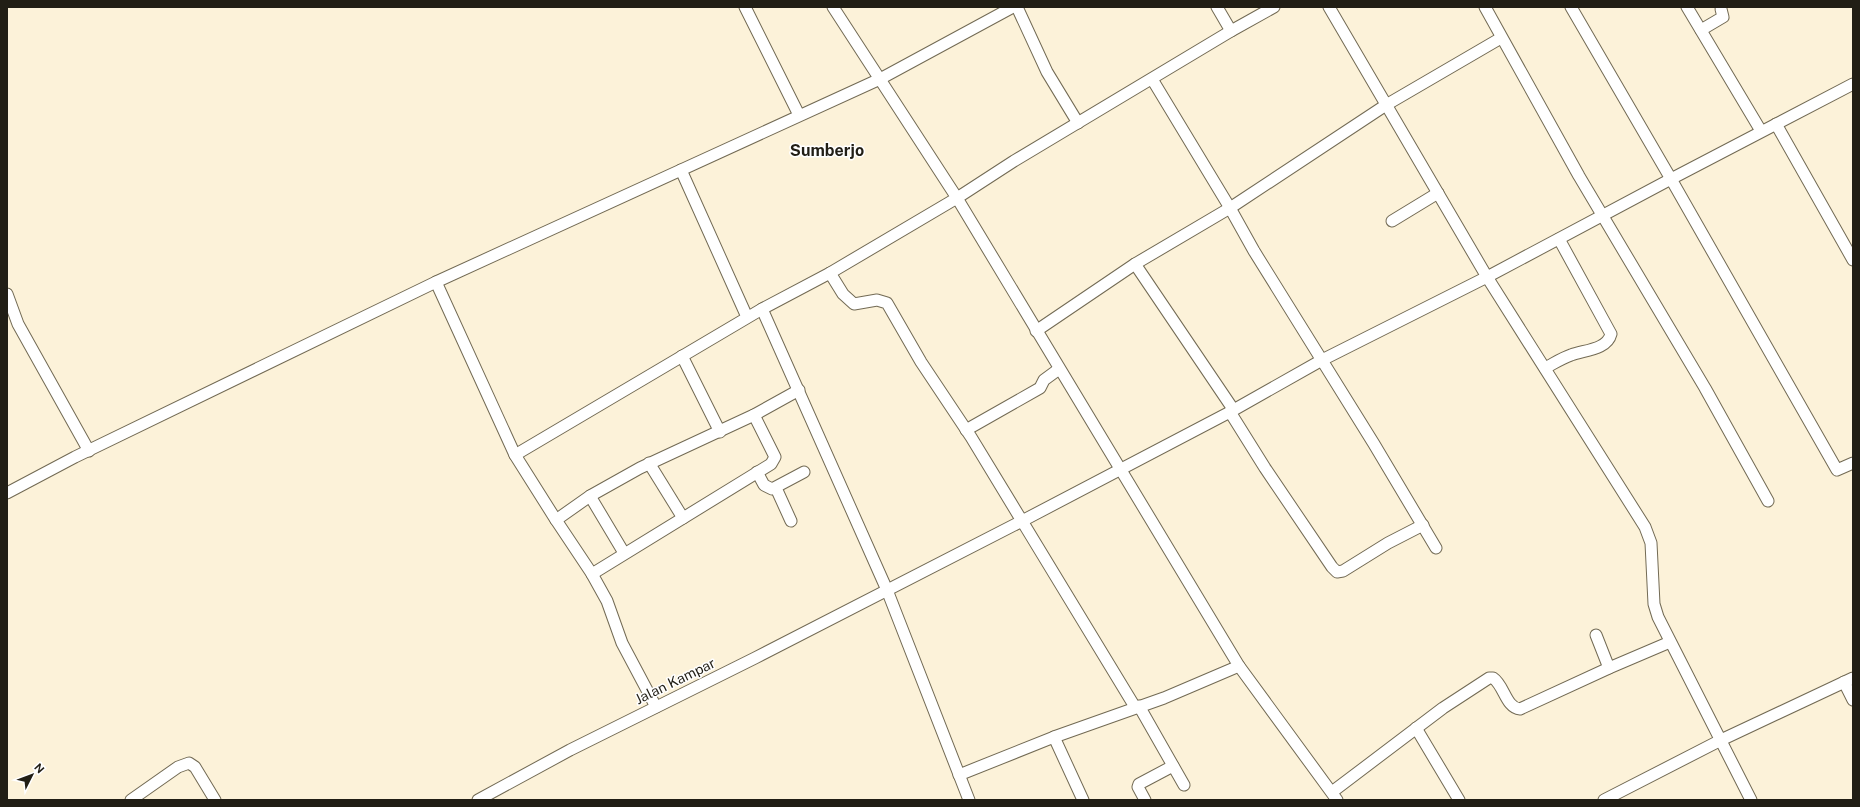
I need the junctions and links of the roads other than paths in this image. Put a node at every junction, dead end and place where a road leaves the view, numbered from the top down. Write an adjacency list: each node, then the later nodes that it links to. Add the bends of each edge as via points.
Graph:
1 (745, 7): 19 (street)
2 (833, 7): 15 (street)
3 (1013, 7): 15 (street)
4 (1017, 7): 20 (street, via 1047,72)
5 (1217, 7): 13 (street)
6 (1274, 7): 13 (street)
7 (1329, 7): 18 (street)
8 (1485, 7): 14 (street)
9 (1571, 7): 24 (street)
10 (1687, 7): 12 (street)
11 (1721, 9): 12 (street, via 1723,17)
12 (1701, 30): 22 (street)
13 (1230, 31): 16 (street)
14 (1501, 38): 18 (street); 28 (street)
15 (880, 79): 19 (street); 26 (street)
16 (1152, 79): 20 (street); 27 (street)
17 (1853, 84): 21 (street, Jalan Kampar)
18 (1386, 105): 25 (street); 27 (street)
19 (799, 115): 23 (street)
20 (1078, 123): 26 (street)
21 (1776, 124): 22 (street, Jalan Kampar); 31 (street)
22 (1761, 132): 24 (street, Jalan Kampar)
23 (681, 170): 35 (street); 38 (street)
24 (1671, 179): 28 (street, Jalan Kampar); 52 (street, via 1837,470)
25 (1438, 193): 29 (street); 34 (street)
26 (957, 198): 33 (street); 39 (street)
27 (1230, 208): 32 (street); 41 (street)
28 (1603, 215): 30 (street, Jalan Kampar); 59 (street)
29 (1392, 221)
30 (1559, 239): 34 (street, Jalan Kampar); 42 (street, via 1611,334 1610,339 1603,345 1571,355)
31 (1853, 260)
32 (1136, 264): 39 (street); 45 (street)
33 (830, 273): 37 (street); 47 (street, via 843,294 854,304 877,300 887,302 921,362)
34 (1487, 277): 41 (street, Jalan Kampar); 42 (street)
35 (436, 282): 49 (street); 50 (street)
36 (7, 294): 49 (street, via 18,324)
37 (762, 309): 38 (street); 44 (street)
38 (748, 317): 40 (street)
39 (1036, 331): 43 (street)
40 (682, 356): 48 (street); 50 (street)
41 (1322, 360): 45 (street, Jalan Kampar); 64 (street)
42 (1545, 368): 70 (street, via 1645,527 1651,543 1655,609)
43 (1059, 369): 47 (street, via 1044,380 1037,390); 53 (street)
44 (799, 390): 46 (street); 68 (street)
45 (1232, 410): 53 (street, Jalan Kampar); 64 (street, via 1265,468 1332,567 1338,572)
46 (754, 415): 48 (street); 54 (street, via 775,457 771,464)
47 (966, 430): 63 (street)
48 (720, 432): 51 (street)
49 (89, 451): 57 (street)
50 (515, 455): 61 (street)
51 (649, 463): 58 (street); 60 (street)
52 (1853, 463)
53 (1120, 470): 63 (street, Jalan Kampar); 71 (street)
54 (757, 472): 56 (street, via 768,489); 60 (street)
55 (804, 472): 56 (street)
56 (776, 488): 62 (street)
57 (7, 493)
58 (590, 496): 61 (street); 66 (street)
59 (1768, 501)
60 (683, 518): 66 (street)
61 (556, 520): 67 (street)
62 (791, 521)
63 (1022, 521): 68 (street, Jalan Kampar); 75 (street)
64 (1423, 525): 65 (street)
65 (1436, 548)
66 (624, 553): 67 (street)
67 (592, 574): 76 (street, via 607,601 622,643)
68 (887, 590): 76 (street, Jalan Kampar); 81 (street)
69 (1596, 635): 72 (street)
70 (1670, 642): 72 (street); 79 (street)
71 (1239, 666): 75 (street, via 1164,698); 83 (street)
72 (1609, 668): 77 (street, via 1520,709 1511,705 1497,681 1491,677)
73 (1848, 680): 74 (street); 79 (street)
74 (1853, 700)
75 (1135, 705): 78 (street); 80 (street)
76 (656, 707): 86 (street, Jalan Kampar)
77 (1416, 728): 83 (street); 90 (street)
78 (1054, 737): 81 (street); 88 (street)
79 (1721, 740): 91 (street); 92 (street)
80 (1173, 766): 82 (street); 89 (street, via 1139,784)
81 (959, 775): 87 (street)
82 (1184, 785)
83 (1335, 796)
84 (131, 800): 85 (street, via 178,767 189,763 196,767)
85 (216, 800)
86 (478, 800)
87 (969, 800)
88 (1082, 800)
89 (1145, 800)
90 (1459, 800)
91 (1604, 800)
92 (1751, 800)

